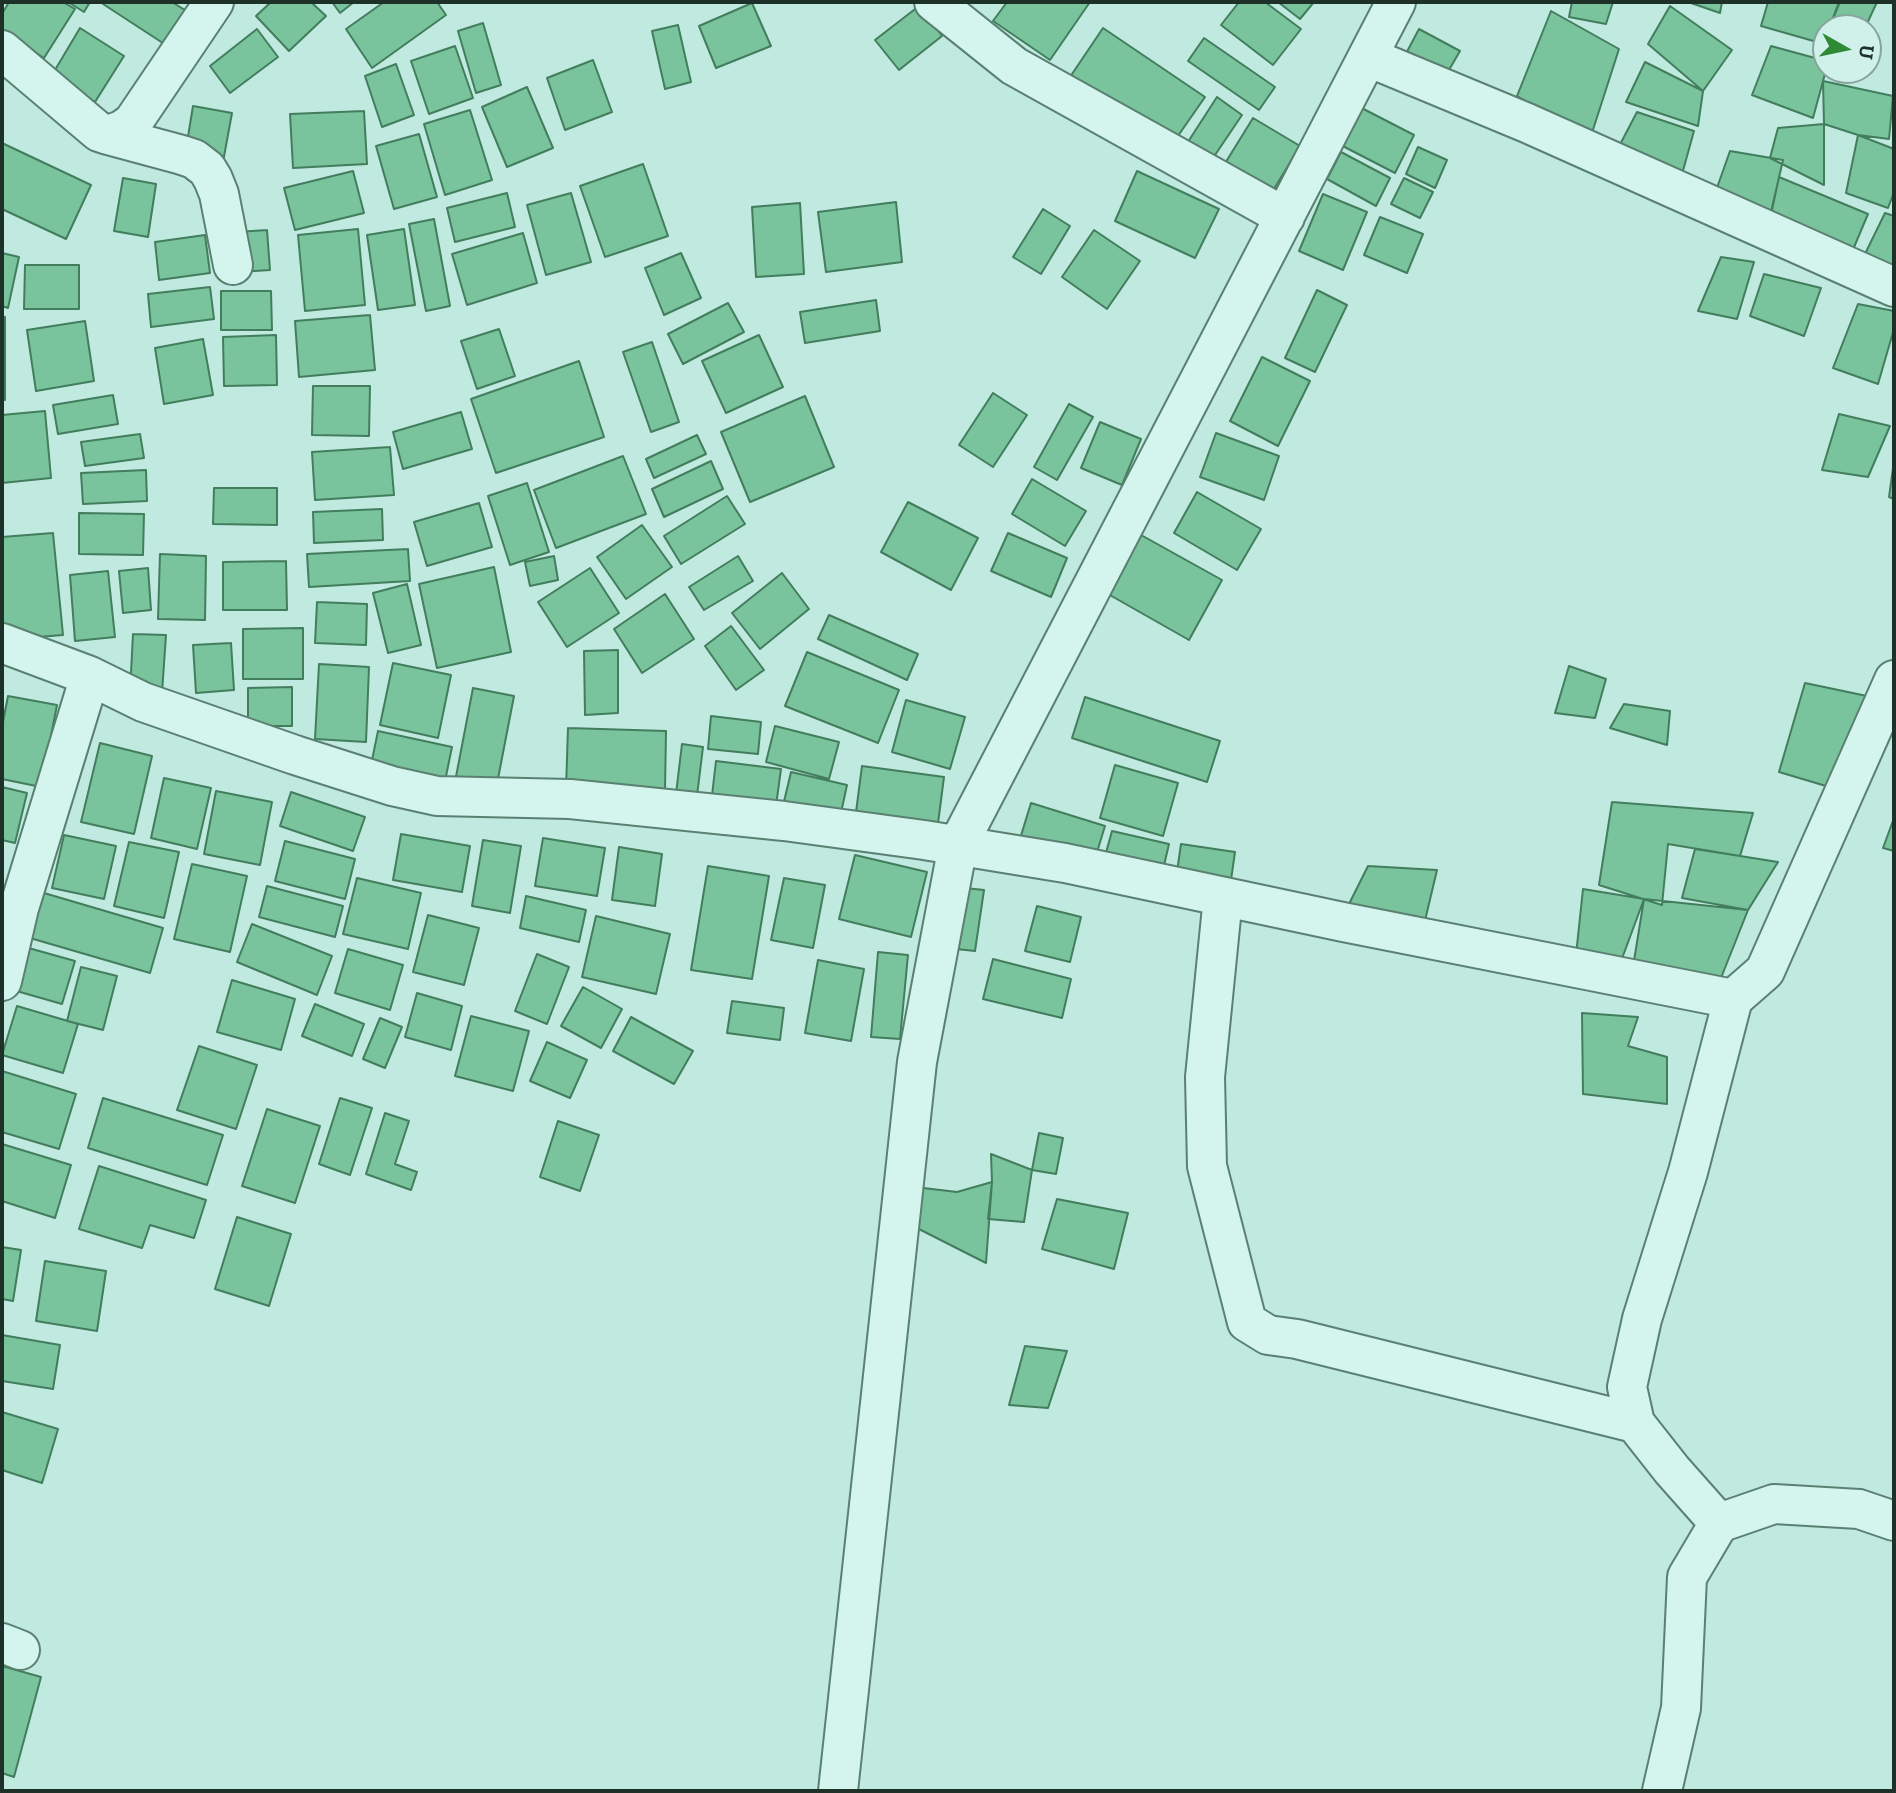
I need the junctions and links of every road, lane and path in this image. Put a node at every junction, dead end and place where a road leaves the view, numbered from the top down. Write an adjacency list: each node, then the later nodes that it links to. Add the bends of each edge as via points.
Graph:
1 (214, 2): 6 (street, via 133,122)
2 (934, 2): 7 (street, via 1014,66)
3 (1396, 2): 5 (street)
4 (2, 50): 6 (street)
5 (1368, 57): 7 (street); 9 (street)
6 (108, 135): 8 (street, via 194,159 206,169 219,194)
7 (1285, 217): 13 (street)
8 (233, 265)
9 (1894, 287)
10 (2, 643): 11 (street)
11 (90, 676): 13 (street, via 143,702 257,742 437,796 570,799); 15 (street, via 19,908)
12 (1894, 680): 16 (street, via 1765,971)
13 (958, 845): 14 (street); 20 (street, via 918,1062)
14 (1223, 897): 16 (street); 17 (street, via 1205,1077 1207,1166 1247,1322 1268,1335)
15 (2, 981)
16 (1733, 999): 17 (street, via 1688,1172 1642,1319 1627,1387)
17 (1635, 1423): 19 (street)
18 (1894, 1521): 19 (street, via 1859,1509 1774,1504)
19 (1719, 1523): 21 (street, via 1688,1577 1681,1708)
20 (838, 1791)
21 (1662, 1791)

